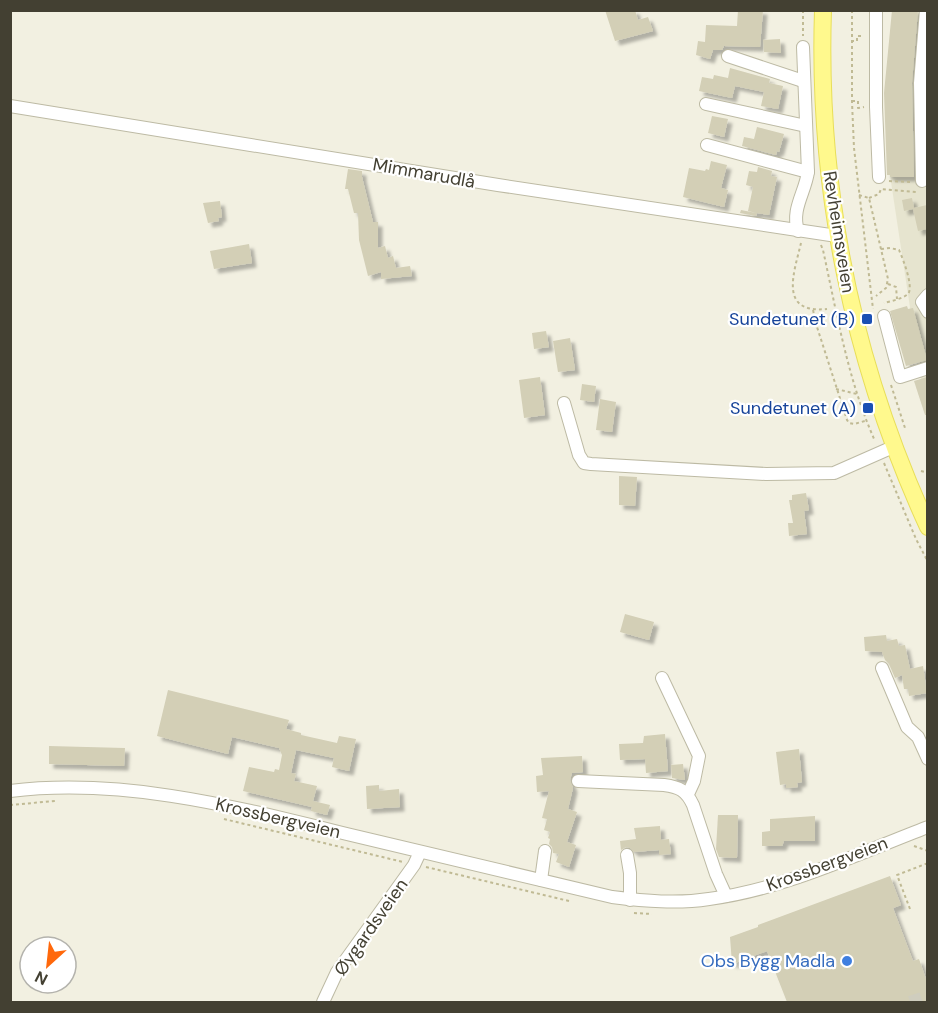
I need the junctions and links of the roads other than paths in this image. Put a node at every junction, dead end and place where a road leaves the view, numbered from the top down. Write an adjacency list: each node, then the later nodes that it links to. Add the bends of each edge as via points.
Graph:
1 (823, 10): 16 (main road, Revheimsveien, via 825,138)
2 (876, 10): 13 (street, via 872,158)
3 (926, 10): 4 (street)
4 (925, 44): 14 (street, via 920,112)
5 (803, 47): 7 (street, Revheimsveien)
6 (728, 56): 7 (street)
7 (803, 81): 10 (street, Revheimsveien)
8 (706, 104): 10 (street)
9 (10, 106): 15 (street, Mimmarudlå)
10 (806, 126): 12 (street, Revheimsveien)
11 (707, 145): 12 (street)
12 (808, 172): 15 (street, Revheimsveien, via 796,208)
13 (879, 177)
14 (921, 184)
15 (800, 236): 16 (street, Mimmarudlå)
16 (837, 236): 20 (main road, Revheimsveien, via 857,330)
17 (879, 316): 18 (street, via 900,377)
18 (927, 368)
19 (564, 403): 20 (street, via 579,455 584,463 591,464 766,474 827,473 841,471)
20 (893, 447): 21 (main road, Revheimsveien)
21 (927, 527)
22 (882, 668): 24 (street, via 906,727 918,737)
23 (662, 678): 27 (street, via 699,756)
24 (927, 759)
25 (578, 781): 27 (street, via 676,786)
26 (10, 791): 30 (street, Krossbergveien, via 69,787 131,789 201,801)
27 (688, 794): 33 (street)
28 (927, 828): 33 (street, Krossbergveien, via 799,876)
29 (545, 851): 32 (street)
30 (420, 852): 32 (street, Krossbergveien); 35 (street, Øygardsveien, via 337,972)
31 (627, 855): 34 (street)
32 (541, 880): 34 (street, Krossbergveien)
33 (726, 896): 34 (street, Krossbergveien, via 677,902)
34 (630, 900)
35 (323, 1002)

